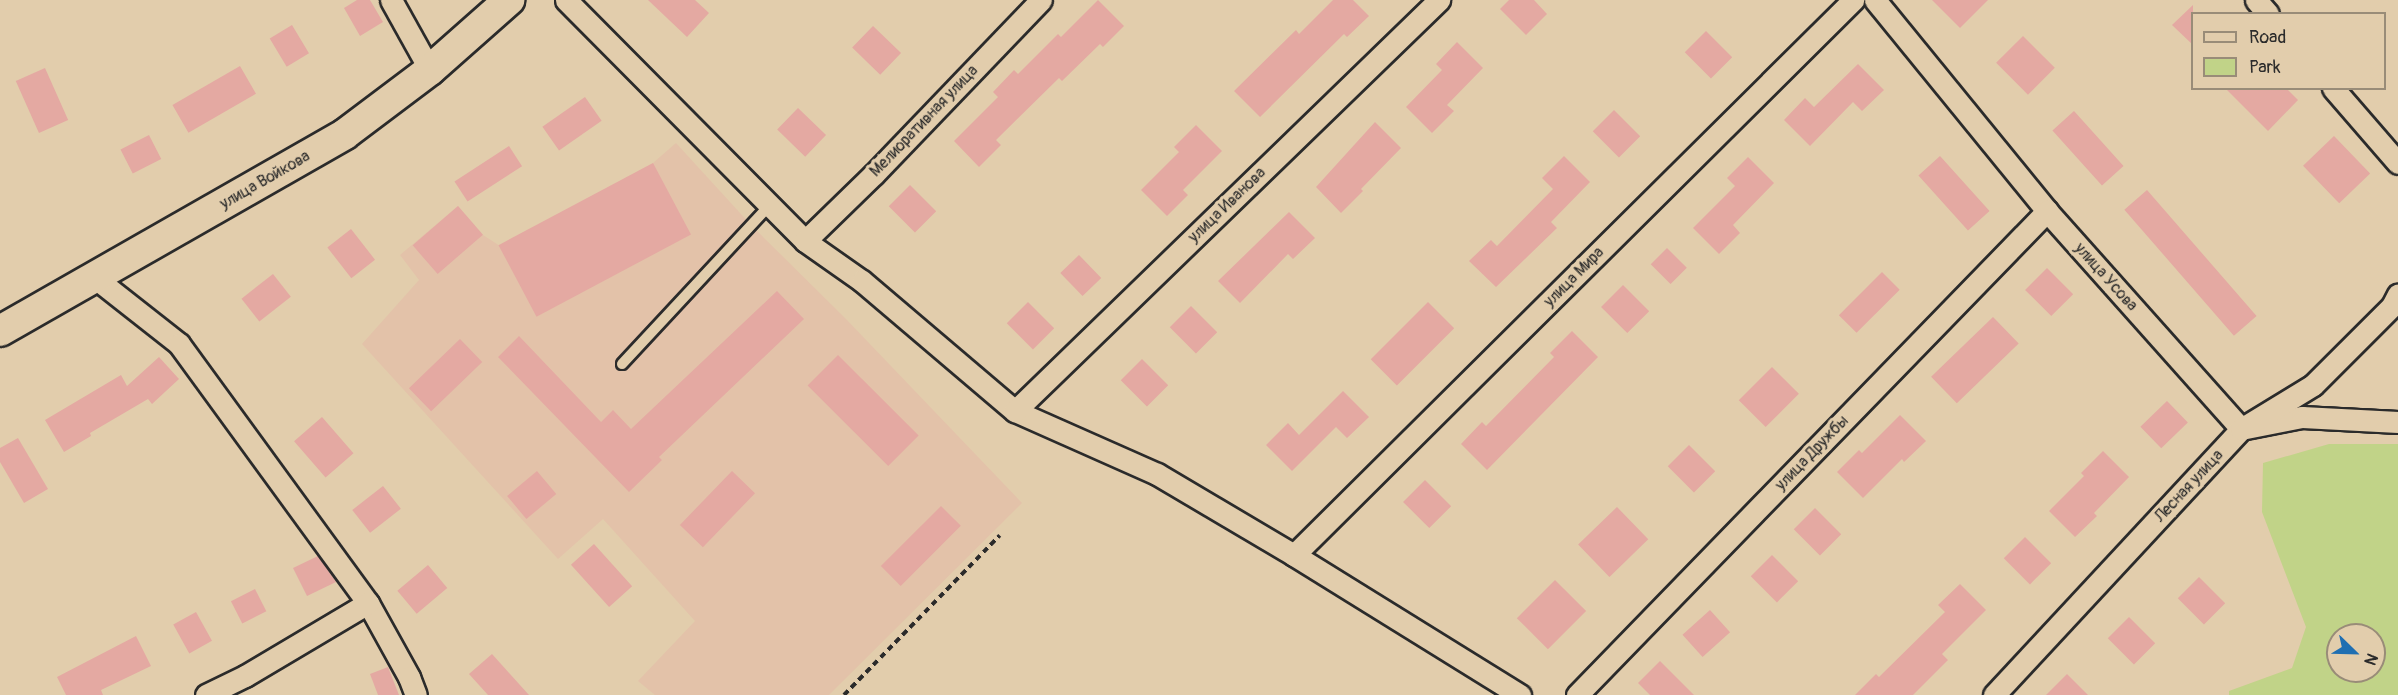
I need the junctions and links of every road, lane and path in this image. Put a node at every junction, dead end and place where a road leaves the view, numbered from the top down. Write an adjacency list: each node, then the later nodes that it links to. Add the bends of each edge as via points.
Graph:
1 (392, 0): 10 (street)
2 (509, 0): 10 (main road, улица Войкова)
3 (566, 0): 13 (street)
4 (1041, 0): 15 (street, Мелиоративная улица)
5 (1438, 0): 20 (street, улица Иванова)
6 (1853, 0): 24 (street, улица Мира)
7 (1875, 0): 14 (street, улица Усова)
8 (2256, 0): 9 (street)
9 (2266, 12)
10 (430, 70): 16 (main road, улица Войкова, via 345,134)
11 (2335, 90): 12 (street)
12 (2398, 163)
13 (770, 205): 15 (street); 19 (lane)
14 (2048, 211): 22 (street, улица Усова); 30 (street, улица Дружбы)
15 (805, 241): 20 (street, via 862,281)
16 (94, 277): 18 (main road, улица Войкова); 25 (street, via 179,344)
17 (2398, 294): 22 (street, Лесная улица, via 2392,306 2313,385)
18 (0, 331)
19 (622, 364)
20 (1015, 411): 24 (street, via 1157,474)
21 (2398, 422): 22 (street, via 2302,417)
22 (2241, 429): 31 (street, Лесная улица)
23 (1000, 535): 29 (path)
24 (1294, 555): 26 (street)
25 (368, 603): 27 (street); 28 (street)
26 (1509, 691)
27 (206, 695)
28 (416, 695)
29 (844, 695)
30 (1577, 695)
31 (1994, 695)

